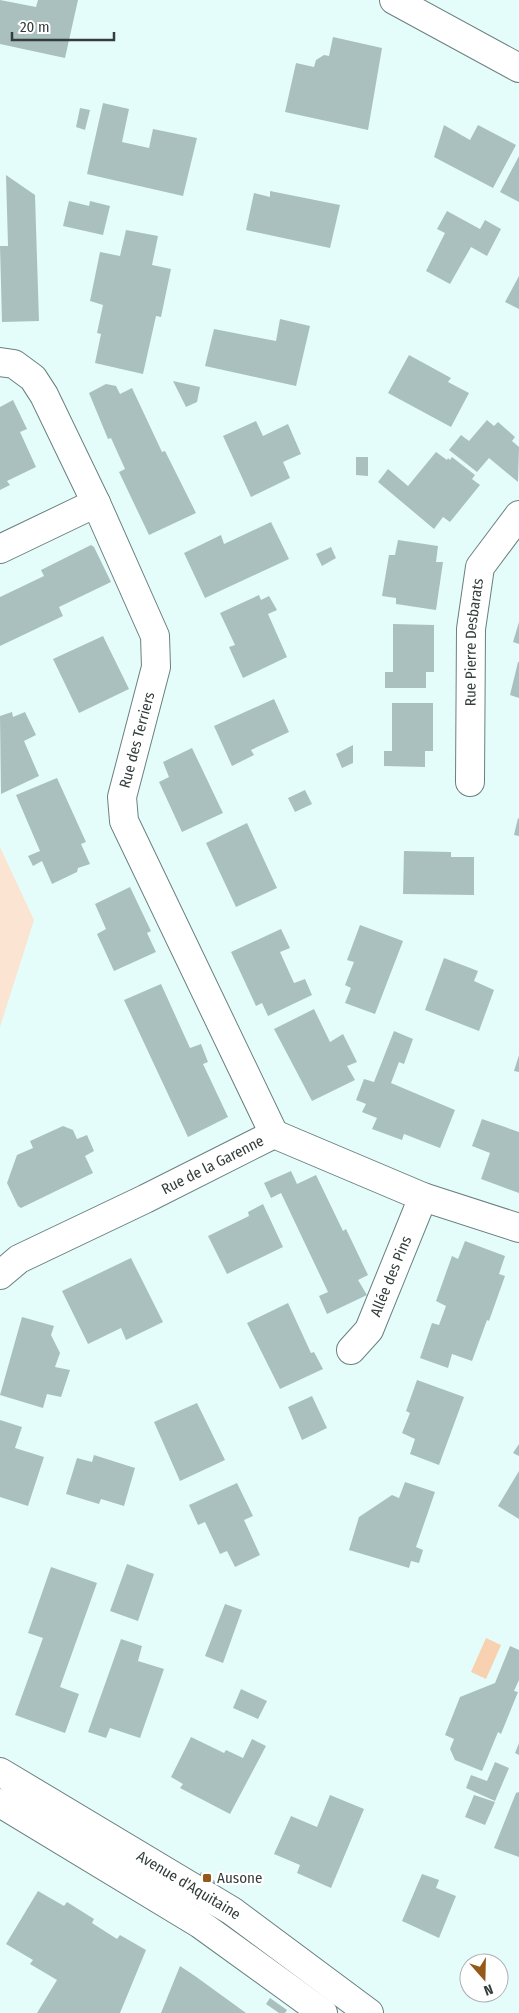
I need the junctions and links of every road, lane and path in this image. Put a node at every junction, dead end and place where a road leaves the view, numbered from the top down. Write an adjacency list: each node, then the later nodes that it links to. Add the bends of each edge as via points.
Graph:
1 (394, 0): 2 (street)
2 (519, 68)
3 (0, 362): 4 (street, Rue des Terriers, via 14,364 33,378)
4 (96, 503): 6 (street); 8 (street, Rue des Terriers, via 156,636 156,667 122,797 124,821)
5 (519, 515): 7 (street, Rue Pierre Desbarats, via 480,567 471,629)
6 (0, 548)
7 (470, 782)
8 (274, 1134): 9 (street, Rue de la Garenne); 11 (street, Rue de la Garenne, via 19,1259)
9 (423, 1197): 10 (street, Rue de la Garenne); 12 (street, Allée des Pins, via 369,1330)
10 (519, 1228)
11 (0, 1275)
12 (351, 1350)
13 (0, 1772): 16 (street, Avenue d'Aquitaine, via 232,1911)
14 (0, 1803): 15 (street, Avenue d'Aquitaine, via 200,1924)
15 (323, 2013)
16 (368, 2013)

